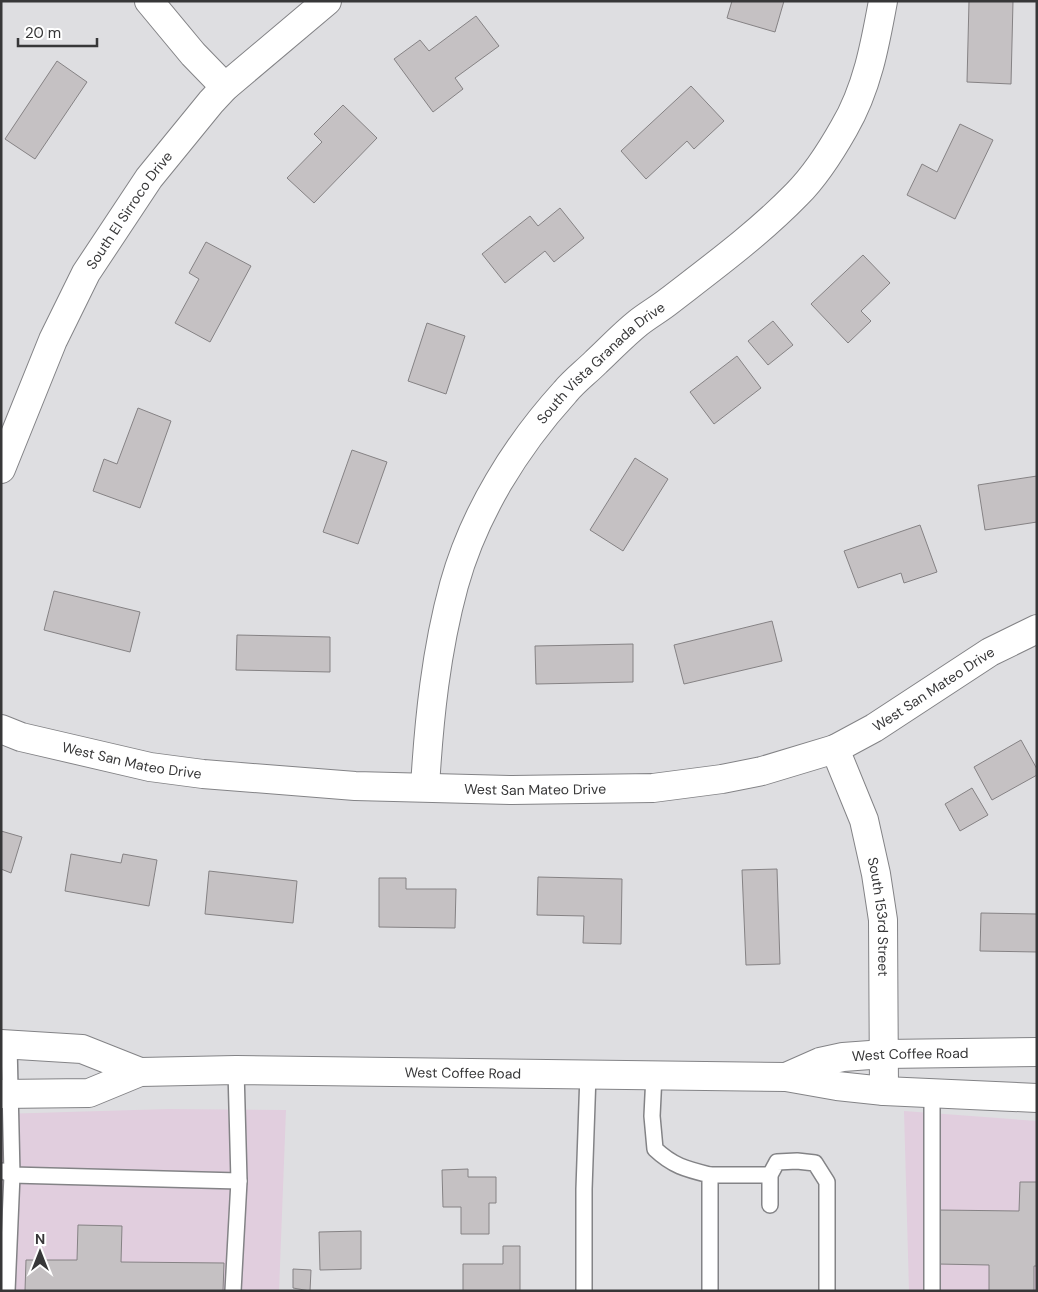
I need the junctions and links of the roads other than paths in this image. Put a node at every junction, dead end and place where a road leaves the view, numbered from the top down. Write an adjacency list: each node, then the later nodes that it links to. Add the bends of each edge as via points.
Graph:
1 (150, 1): 4 (street)
2 (327, 1): 4 (street, South El Sirroco Drive)
3 (884, 1): 9 (street, South Vista Granada Drive, via 864,85 845,127 821,165 798,193 754,234 639,322 566,390 530,434 495,488 454,585 434,681)
4 (225, 87): 5 (street, South El Sirroco Drive, via 149,178 86,273 53,340)
5 (1, 469)
6 (1037, 629): 8 (street, West San Mateo Drive, via 990,652 874,728)
7 (1, 729): 9 (street, West San Mateo Drive, via 21,737 150,767 355,786)
8 (835, 748): 9 (street, West San Mateo Drive, via 762,771 653,788 512,790); 12 (street, South 153rd Street, via 864,820 876,874 883,920)
9 (425, 787)
10 (5, 1044): 14 (street, West Coffee Road, via 82,1049); 20 (lane)
11 (1037, 1052): 12 (street, West Coffee Road)
12 (884, 1054): 17 (street, West Coffee Road, via 827,1060); 18 (street, South 153rd Street)
13 (236, 1070): 14 (street, West Coffee Road); 15 (street, West Coffee Road); 25 (lane)
14 (140, 1072): 20 (street, West Coffee Road, via 89,1093)
15 (588, 1074): 16 (street, West Coffee Road); 29 (lane)
16 (654, 1075): 17 (street, West Coffee Road); 23 (lane, via 652,1116 655,1149 668,1161)
17 (786, 1077): 18 (street, West Coffee Road)
18 (884, 1091): 19 (street, West Coffee Road)
19 (932, 1093): 21 (street, West Coffee Road); 32 (lane)
20 (6, 1094): 22 (lane)
21 (1037, 1098)
22 (6, 1173): 25 (lane); 27 (lane)
23 (710, 1175): 24 (lane); 30 (lane)
24 (770, 1175): 26 (lane); 31 (lane, via 777,1162 815,1163 827,1182)
25 (238, 1181): 28 (lane)
26 (770, 1205)
27 (7, 1291)
28 (233, 1291)
29 (584, 1291)
30 (710, 1291)
31 (827, 1291)
32 (932, 1291)

